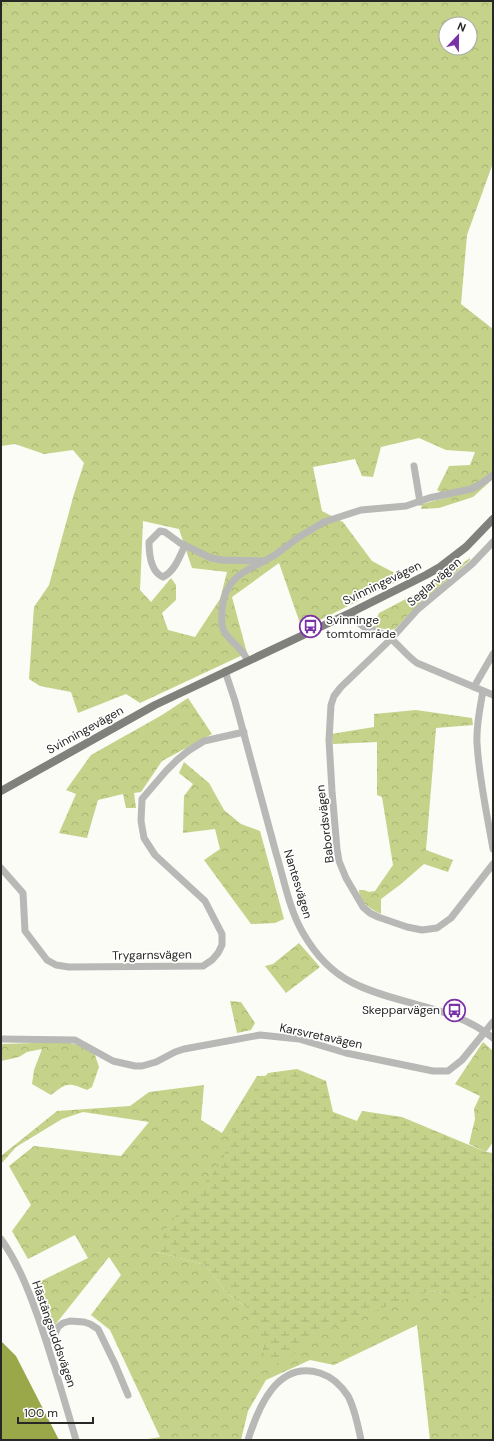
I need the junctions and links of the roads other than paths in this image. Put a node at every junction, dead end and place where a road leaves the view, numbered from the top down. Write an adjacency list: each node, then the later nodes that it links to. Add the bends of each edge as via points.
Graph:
1 (414, 466): 3 (street)
2 (493, 475): 3 (street, via 470,489)
3 (420, 502): 7 (street, via 406,506 361,510 324,522)
4 (493, 519): 8 (main road, Svinningevägen, via 466,547 440,567)
5 (493, 542): 9 (street, Seglarvägen, via 472,564 418,609)
6 (185, 545): 6 (street, via 169,574 163,577 159,575 154,569 149,551 149,542 154,536 160,531 165,532); 7 (street, via 211,558)
7 (264, 561): 11 (street, via 245,571 234,581 223,599 223,630)
8 (352, 612): 9 (street, via 364,628); 11 (main road, Svinningevägen)
9 (391, 639): 13 (street, via 417,663); 19 (street, Babordsvägen, via 342,686 331,705 329,740 332,791 338,854 346,878 359,901 370,913 407,928 430,930 451,918)
10 (493, 654): 13 (street)
11 (248, 661): 12 (main road, Svinningevägen)
12 (225, 672): 16 (street, Nantesvägen); 17 (main road, Svinningevägen, via 125,721)
13 (474, 687): 14 (street)
14 (483, 691): 15 (street); 18 (street, via 477,742)
15 (493, 696)
16 (244, 732): 20 (street, Trygarnsvägen, via 198,744 177,760 142,799 141,821 144,838 155,855 205,901 222,934 222,945 218,953 203,966 56,965 47,960 25,931 23,893); 22 (street, Nantesvägen, via 285,887 300,927 318,956 353,983 456,1016)
17 (1, 791)
18 (493, 849)
19 (493, 864)
20 (1, 868)
21 (493, 1022): 22 (street)
22 (485, 1032): 23 (street, Nantesvägen); 24 (street, Karsvretavägen, via 462,1060 448,1071 433,1071 346,1053 299,1039 260,1034 184,1049 142,1066 113,1061 75,1040)
23 (493, 1038)
24 (1, 1039)
25 (1, 1239): 26 (street, Hästängsuddsvägen, via 23,1277)
26 (47, 1342): 27 (street, via 53,1339 58,1327 63,1323 84,1322 98,1329); 28 (street, Hästängsuddsvägen)
27 (128, 1395)
28 (76, 1440)
29 (248, 1440): 30 (street, via 257,1413 270,1391 282,1379 305,1371 317,1372 331,1378 344,1390 351,1403)
30 (362, 1440)

